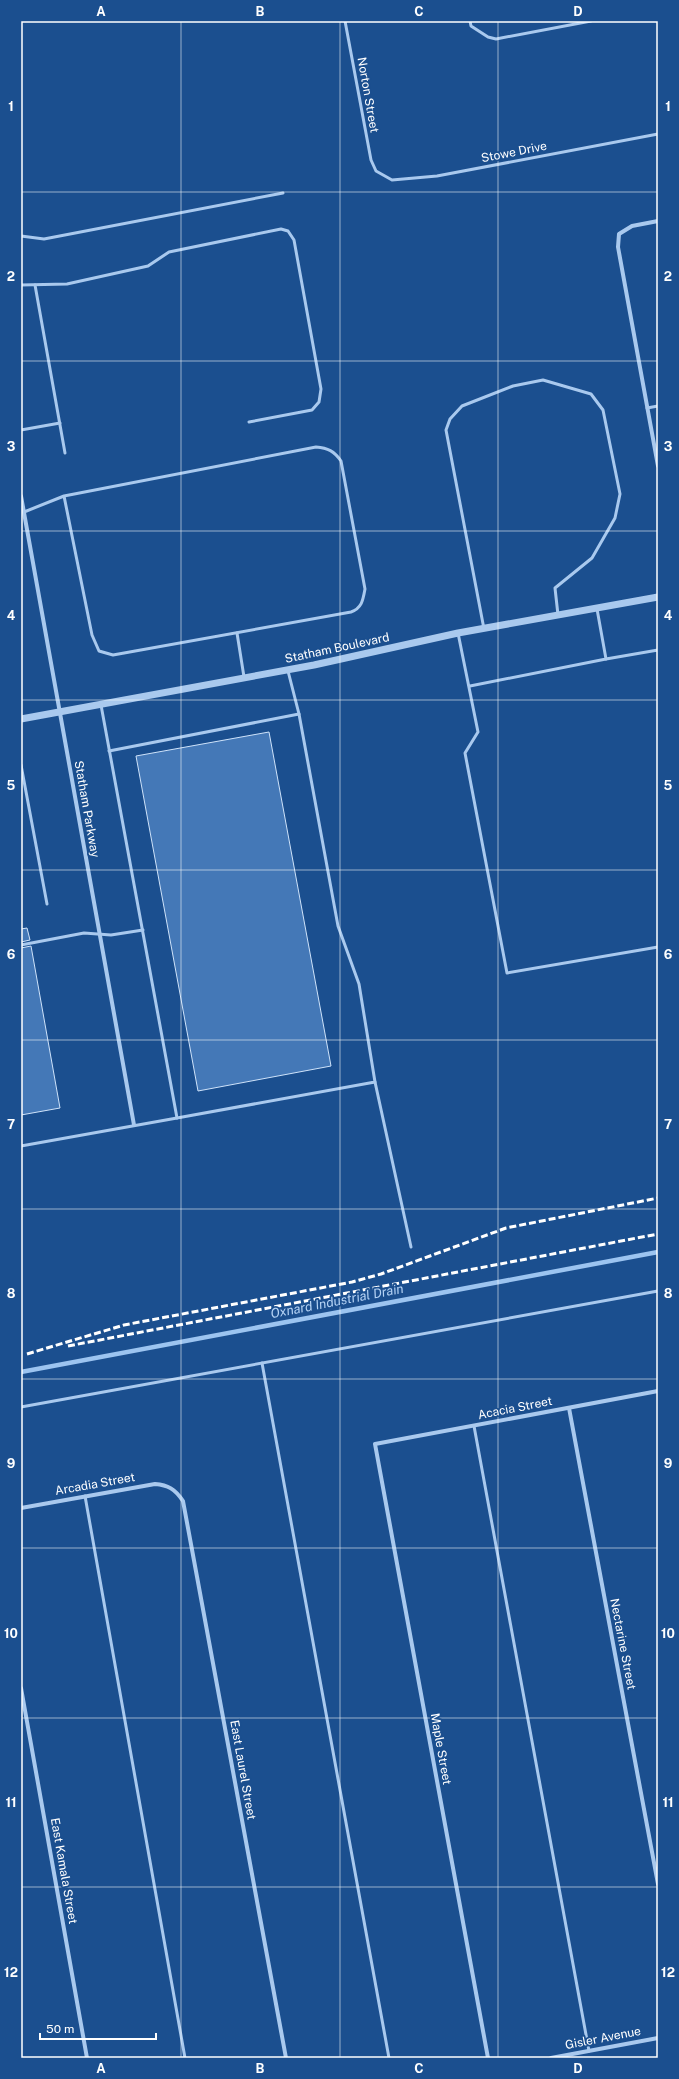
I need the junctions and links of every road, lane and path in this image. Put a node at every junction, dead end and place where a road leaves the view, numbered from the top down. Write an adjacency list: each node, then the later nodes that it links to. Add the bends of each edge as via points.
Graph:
1 (345, 21): 5 (lane, Norton Street, via 371,160)
2 (470, 21): 3 (lane, via 471,26 496,39)
3 (591, 21)
4 (658, 134): 5 (lane, Stowe Drive, via 436,176 392,180)
5 (376, 170)
6 (283, 193): 8 (lane, via 44,239)
7 (658, 221): 12 (street, via 632,226 619,234 618,247)
8 (21, 236)
9 (21, 285): 10 (lane)
10 (35, 285): 13 (lane, via 67,284 148,266 169,252 281,229 288,231 294,240 321,389 319,402 312,410); 14 (lane)
11 (658, 406): 12 (lane)
12 (647, 408): 17 (street)
13 (249, 422)
14 (60, 423): 15 (lane); 16 (lane)
15 (21, 430)
16 (65, 453)
17 (658, 466)
18 (21, 496): 20 (street, Statham Parkway)
19 (64, 496): 20 (lane); 25 (lane, via 92,635 99,651 113,655); 25 (lane, via 316,447 335,453 341,461 365,589 361,604 351,612)
20 (24, 512): 33 (street, Statham Parkway)
21 (658, 597): 22 (street, Statham Boulevard)
22 (597, 608): 23 (street, Statham Boulevard); 28 (lane)
23 (558, 616): 24 (street, Statham Boulevard); 24 (lane, via 555,588 592,558 615,518 620,494 603,410 591,394 543,380 513,386 462,406 450,419 446,430)
24 (484, 629): 26 (street, Statham Boulevard)
25 (237, 632): 30 (lane)
26 (458, 634): 29 (street, Statham Boulevard); 31 (lane)
27 (658, 650): 28 (lane)
28 (606, 659): 31 (lane)
29 (287, 669): 30 (street, Statham Boulevard); 34 (lane)
30 (244, 677): 32 (street, Statham Boulevard)
31 (470, 686): 42 (lane, via 478,732 465,753 507,973)
32 (101, 704): 33 (street, Statham Boulevard); 36 (lane)
33 (60, 713): 35 (street, Statham Boulevard); 40 (street, Statham Parkway)
34 (299, 714): 36 (lane); 43 (lane, via 338,926 359,984)
35 (21, 719)
36 (109, 751): 39 (lane)
37 (21, 765): 38 (lane)
38 (47, 904)
39 (142, 930): 40 (lane, via 112,935); 44 (lane)
40 (100, 934): 41 (lane, via 84,933); 45 (street, Statham Parkway)
41 (21, 945)
42 (658, 947)
43 (375, 1082): 44 (lane); 47 (lane)
44 (177, 1118): 45 (lane)
45 (134, 1125): 46 (lane)
46 (21, 1146)
47 (411, 1247)
48 (658, 1291): 49 (lane)
49 (262, 1363): 51 (lane); 65 (lane)
50 (658, 1391): 52 (street, Acacia Street)
51 (21, 1407)
52 (569, 1408): 53 (street, Acacia Street); 59 (street, Nectarine Street)
53 (474, 1426): 54 (street, Acacia Street); 61 (lane)
54 (375, 1444): 66 (street, Maple Street)
55 (173, 1489): 56 (street, Arcadia Street, via 154,1484); 64 (street, East Laurel Street, via 183,1501)
56 (85, 1496): 57 (street, Arcadia Street); 63 (lane)
57 (21, 1508)
58 (21, 1688): 62 (street, East Kamala Street)
59 (658, 1884)
60 (658, 2038): 61 (street, Gisler Avenue)
61 (589, 2051): 67 (street, Gisler Avenue)
62 (87, 2058)
63 (185, 2058)
64 (286, 2058)
65 (388, 2058)
66 (488, 2058)
67 (551, 2058)

